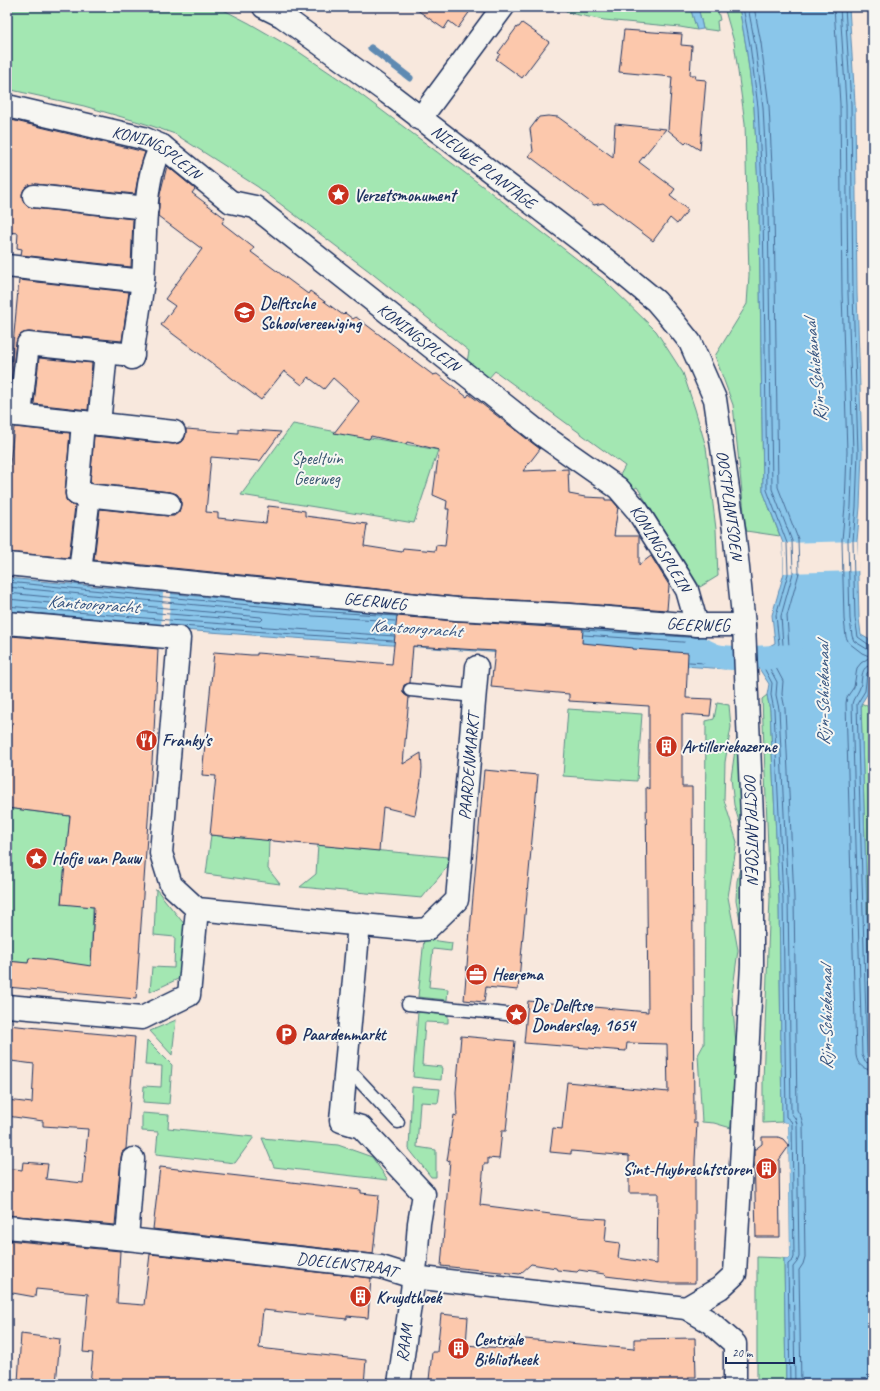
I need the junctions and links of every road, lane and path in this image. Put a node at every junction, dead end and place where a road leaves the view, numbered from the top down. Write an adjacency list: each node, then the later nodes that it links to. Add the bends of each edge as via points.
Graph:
1 (264, 7): 4 (street, NIEUWE PLANTAGE, via 282,16)
2 (503, 7): 4 (street)
3 (7, 106): 5 (street, KONINGSPLEIN, via 143,138)
4 (420, 119): 10 (street, NIEUWE PLANTAGE, via 644,291 656,301)
5 (162, 146): 7 (street, via 150,178); 20 (street, KONINGSPLEIN, via 231,202 255,207 541,434 618,488 637,510 684,585)
6 (34, 196): 7 (street)
7 (146, 208): 9 (street)
8 (7, 266): 9 (street)
9 (143, 281): 11 (street, via 133,357)
10 (690, 342): 21 (street, OOSTPLANTSOEN, via 716,400)
11 (106, 352): 12 (street, via 28,344); 13 (street)
12 (14, 415): 13 (street)
13 (91, 423): 14 (street); 15 (street, via 77,494)
14 (174, 432)
15 (89, 496): 16 (street); 18 (street)
16 (169, 504)
17 (7, 564): 18 (street, GEERWEG)
18 (80, 572): 20 (street, GEERWEG, via 456,609)
19 (7, 623): 25 (street, via 179,638 161,853 171,885)
20 (697, 625): 21 (street, GEERWEG)
21 (744, 625): 36 (street, OOSTPLANTSOEN, via 752,817 752,964 735,1274 720,1288)
22 (477, 667): 24 (street, PAARDENMARKT)
23 (410, 690): 24 (lane)
24 (475, 696): 26 (street, PAARDENMARKT, via 457,900 427,929)
25 (197, 909): 26 (street, PAARDENMARKT); 28 (street, via 189,995 142,1018)
26 (359, 924): 30 (street)
27 (408, 1004): 29 (lane)
28 (7, 1006)
29 (516, 1015)
30 (345, 1074): 31 (lane, via 355,1076); 35 (street, via 340,1121 361,1126 424,1194)
31 (398, 1122)
32 (134, 1159): 34 (street)
33 (7, 1227): 34 (street, DOELENSTRAAT)
34 (127, 1239): 35 (street, DOELENSTRAAT, via 380,1267)
35 (413, 1277): 36 (street, DOELENSTRAAT); 37 (street, RAAM)
36 (686, 1308): 38 (street, DOELENSTRAAT, via 710,1322 735,1344)
37 (398, 1384)
38 (735, 1384)

